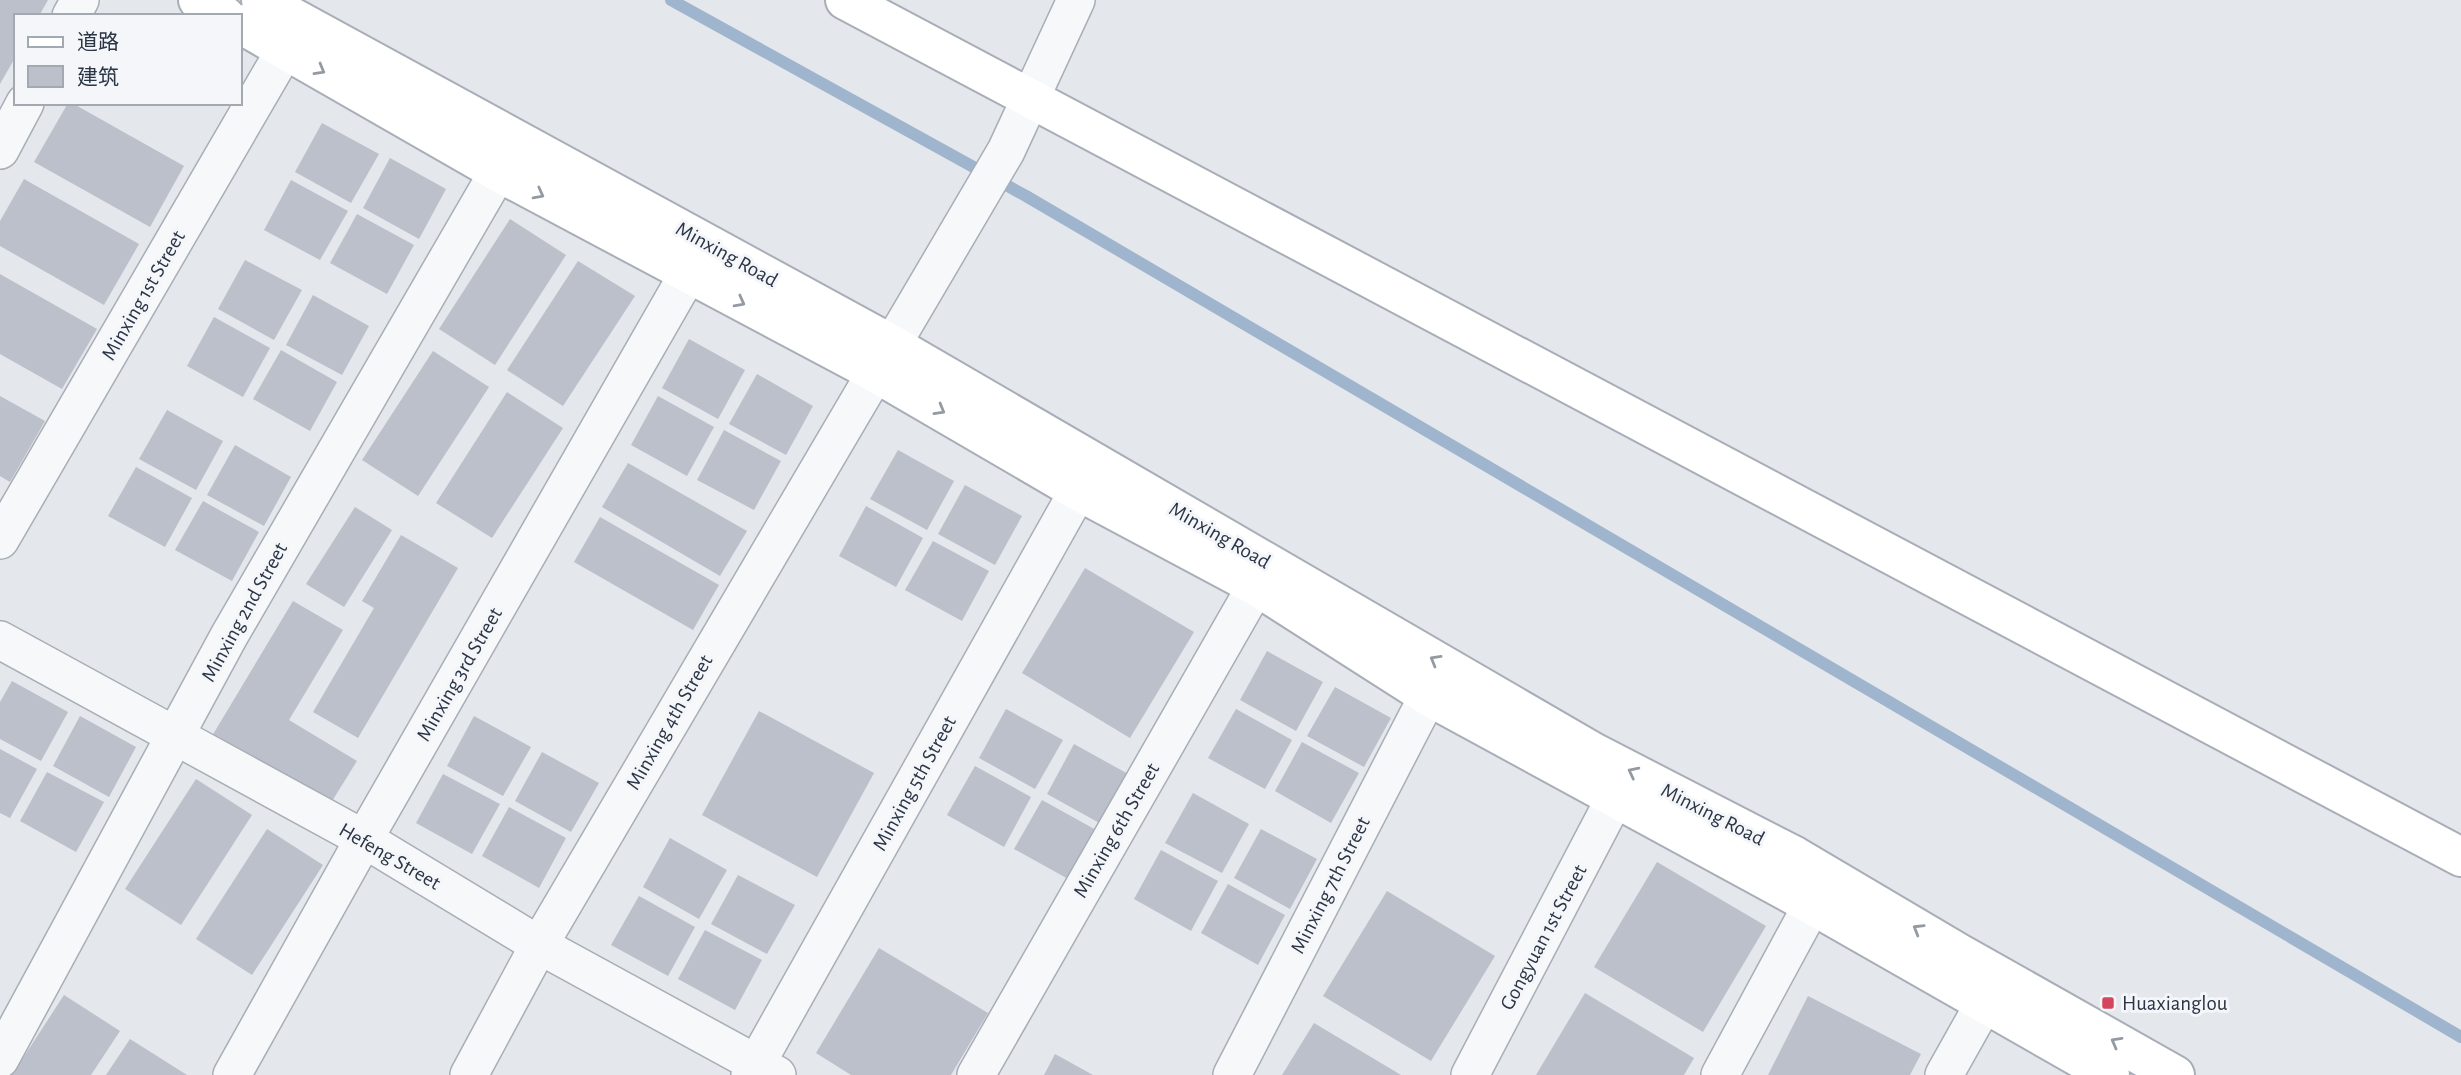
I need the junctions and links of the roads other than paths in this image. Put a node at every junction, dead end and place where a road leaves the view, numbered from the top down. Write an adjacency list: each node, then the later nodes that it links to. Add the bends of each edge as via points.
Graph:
1 (198, 0): 5 (street)
2 (261, 0): 13 (street, Minxing Road)
3 (845, 0): 8 (street)
4 (1076, 0): 8 (street, Minxing 4th Street)
5 (222, 14)
6 (242, 25): 7 (street, Minxing Road)
7 (285, 50): 11 (street, Minxing Road, one-way to 11); 15 (street, Minxing 1st Street)
8 (1033, 97): 13 (street, Minxing 4th Street); 22 (street)
9 (24, 105): 10 (street)
10 (0, 150)
11 (498, 172): 12 (street, Minxing Road, one-way to 12); 19 (street, Minxing 2nd Street, via 229,636)
12 (688, 274): 13 (street, Minxing Road, one-way to 13); 21 (street, Minxing 3rd Street)
13 (883, 358): 14 (street, Minxing Road, one-way to 14); 24 (street, Minxing 4th Street); 36 (street, Minxing Road, one-way to 13, via 1795,856 1594,752)
14 (1078, 491): 16 (street, Minxing Road); 27 (street, Minxing 5th Street)
15 (0, 540)
16 (1256, 586): 18 (street, Minxing Road); 30 (street, Minxing 6th Street)
17 (0, 640): 19 (street, Hefeng Street)
18 (1428, 696): 20 (street, Minxing Road); 31 (street, Minxing 7th Street)
19 (176, 736): 21 (street, Hefeng Street); 26 (street, Minxing 2nd Street)
20 (1615, 798): 23 (street, Minxing Road); 32 (street, Gongyuan 1st Street)
21 (364, 839): 24 (street, Hefeng Street); 28 (street, Minxing 3rd Street)
22 (2461, 857)
23 (1812, 905): 25 (street, Minxing Road); 33 (street)
24 (539, 945): 27 (street, Hefeng Street); 29 (street, Minxing 4th Street)
25 (1985, 1002): 34 (street); 35 (street, Minxing Road)
26 (0, 1059)
27 (761, 1071)
28 (232, 1075)
29 (470, 1075)
30 (976, 1075)
31 (1232, 1075)
32 (1470, 1075)
33 (1720, 1075)
34 (1944, 1075)
35 (2110, 1075)
36 (2175, 1075)

